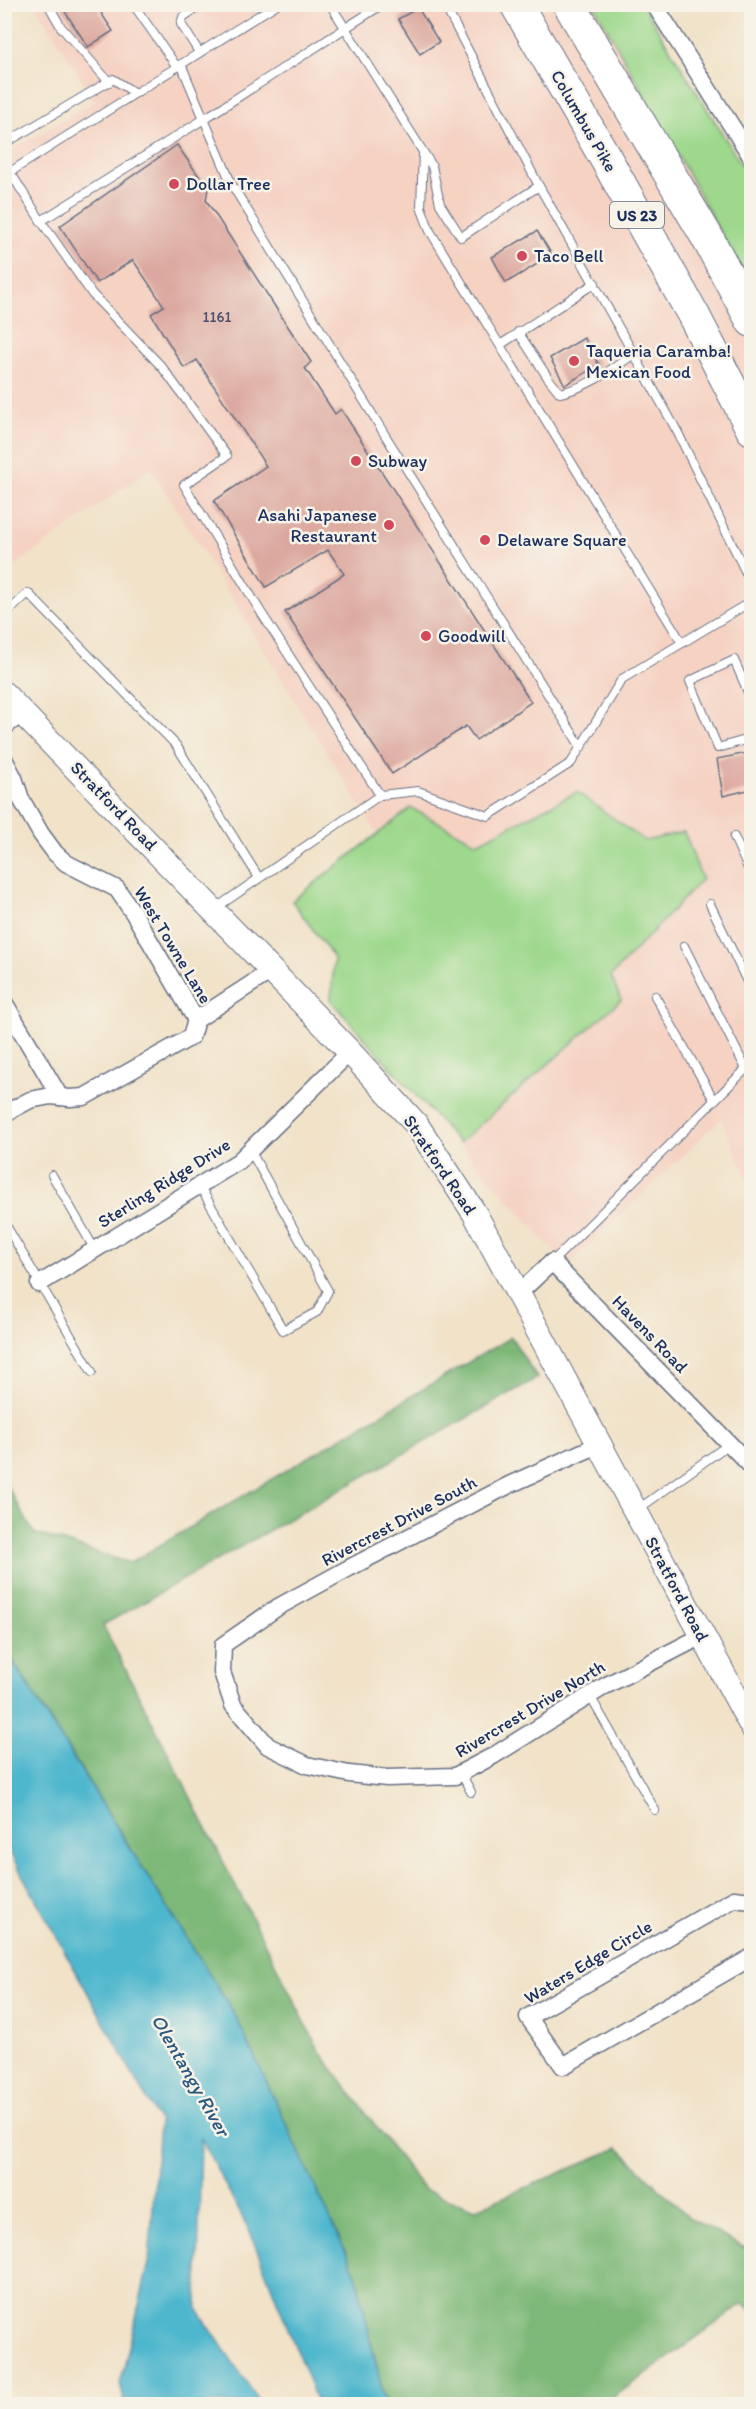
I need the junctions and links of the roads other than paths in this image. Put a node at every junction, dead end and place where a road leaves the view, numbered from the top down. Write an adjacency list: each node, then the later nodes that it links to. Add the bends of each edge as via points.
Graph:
1 (48, 4): 14 (lane, via 62,27)
2 (133, 4): 13 (lane)
3 (202, 4): 12 (lane, via 183,17 181,24)
4 (330, 4): 11 (lane)
5 (383, 4): 11 (lane)
6 (444, 4): 20 (lane)
7 (516, 4): 27 (highway, Columbus Pike / US 23, via 606,159)
8 (569, 4): 23 (highway, US 23, via 707,237)
9 (654, 4): 19 (street)
10 (272, 6): 12 (lane)
11 (345, 28): 16 (lane); 18 (lane)
12 (199, 52): 13 (lane)
13 (179, 65): 15 (lane); 16 (lane)
14 (109, 82): 15 (lane, via 113,79); 17 (lane)
15 (135, 93): 21 (lane, via 10,172)
16 (204, 119): 21 (lane); 36 (lane, via 232,185)
17 (4, 144)
18 (423, 152): 20 (lane, via 432,166 440,204 461,237); 25 (lane, via 421,207 430,231)
19 (752, 158)
20 (539, 186): 22 (lane)
21 (42, 221): 38 (lane, via 92,294 162,367 226,456 184,485 262,614)
22 (595, 283): 24 (lane); 26 (lane)
23 (752, 321)
24 (519, 332): 25 (lane); 26 (lane, via 560,393 603,374)
25 (500, 345): 31 (lane)
26 (634, 354): 28 (lane)
27 (752, 429)
28 (752, 585)
29 (752, 601): 31 (lane)
30 (4, 616): 41 (lane, via 28,593 176,745)
31 (682, 643): 36 (lane, via 622,679)
32 (4, 694): 34 (street, Stratford Road)
33 (752, 701): 35 (lane, via 734,660 690,681 718,748)
34 (14, 720): 43 (street, Stratford Road)
35 (752, 738)
36 (581, 747): 38 (lane, via 571,763 488,816 418,791)
37 (4, 759): 49 (street, West Towne Lane, via 41,834 66,863 117,889)
38 (380, 795): 41 (lane)
39 (734, 837): 40 (lane)
40 (752, 877)
41 (259, 878): 43 (lane)
42 (710, 904): 46 (lane)
43 (213, 910): 45 (street, Stratford Road)
44 (684, 946): 51 (lane)
45 (271, 971): 49 (street, West Towne Lane); 50 (street, Stratford Road)
46 (752, 992)
47 (655, 996): 53 (lane)
48 (4, 1002): 52 (street)
49 (196, 1020): 52 (street, West Towne Lane, via 191,1037 84,1097)
50 (350, 1052): 55 (street, Sterling Ridge Drive); 62 (street, Stratford Road, via 416,1124 474,1214)
51 (748, 1066): 53 (lane)
52 (60, 1097): 54 (street, West Towne Lane, via 30,1100)
53 (714, 1100): 60 (lane)
54 (4, 1114)
55 (250, 1150): 57 (street, Sterling Ridge Drive); 57 (lane, via 328,1291 317,1312 283,1330)
56 (52, 1175): 59 (lane)
57 (199, 1185): 59 (street, Sterling Ridge Drive)
58 (4, 1222): 61 (lane)
59 (95, 1250): 61 (street, Sterling Ridge Drive)
60 (552, 1262): 62 (street); 65 (street, Havens Road)
61 (39, 1284): 63 (lane)
62 (518, 1294): 64 (street, Stratford Road)
63 (92, 1372)
64 (600, 1444): 67 (street, Stratford Road); 69 (street, Rivercrest Drive South, via 509,1485 349,1568 278,1606)
65 (729, 1444): 66 (street, Havens Road); 67 (lane)
66 (752, 1467)
67 (635, 1511): 68 (street, Stratford Road)
68 (702, 1636): 70 (street, Rivercrest Drive North); 71 (street, Stratford Road)
69 (223, 1645): 72 (street, Rivercrest Drive North, via 222,1672 233,1706 268,1746 307,1765 332,1771 387,1778)
70 (590, 1696): 72 (street, Rivercrest Drive North); 74 (lane)
71 (752, 1727)
72 (461, 1773): 73 (lane)
73 (471, 1792)
74 (655, 1810)
75 (752, 1900): 76 (street, Waters Edge Circle, via 734,1899 528,2017 563,2066)
76 (752, 1957)

